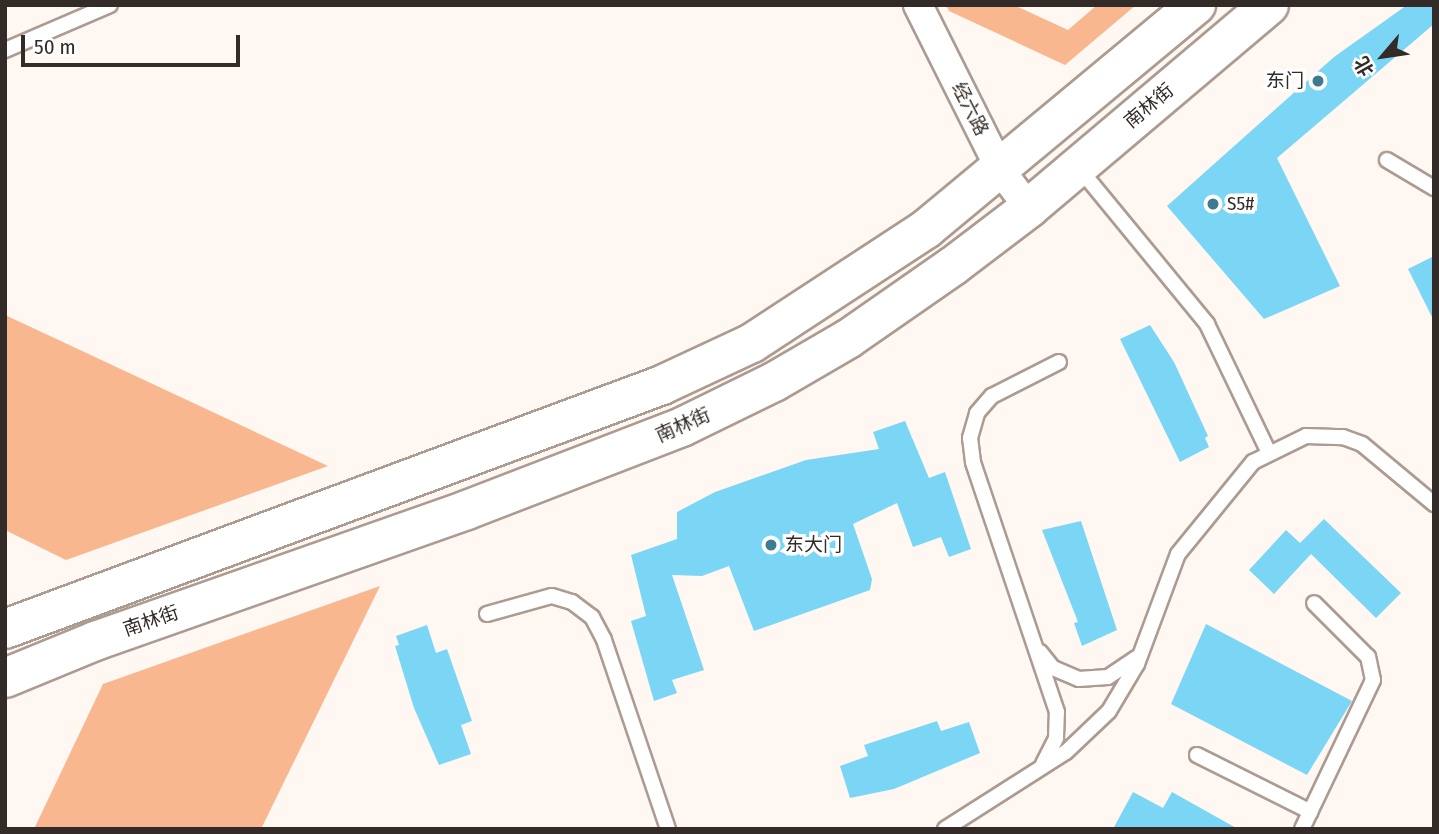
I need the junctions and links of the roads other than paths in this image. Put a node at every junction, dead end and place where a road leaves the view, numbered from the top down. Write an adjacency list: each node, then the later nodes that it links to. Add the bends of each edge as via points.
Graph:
1 (110, 5): 5 (lane)
2 (918, 5): 8 (street, 经六路)
3 (1196, 5): 8 (main road)
4 (1269, 5): 7 (main road, 南林街)
5 (5, 50)
6 (1387, 160): 9 (lane)
7 (1077, 167): 10 (main road, 南林街); 12 (lane, via 1207,324)
8 (1000, 171): 10 (street, 经六路); 16 (main road, via 825,300 752,343 662,385)
9 (1434, 188)
10 (1029, 208): 19 (main road, 南林街, via 848,339 682,427 467,510 40,663)
11 (1059, 362): 17 (lane, via 992,396 977,413 970,438 973,462)
12 (1269, 453): 13 (lane, via 1314,434 1354,440); 18 (lane, via 1249,466 1182,548)
13 (1434, 504)
14 (1314, 603): 22 (lane, via 1368,657 1373,680)
15 (486, 614): 23 (lane, via 552,596 572,602 592,617 604,640)
16 (14, 622)
17 (1033, 642): 18 (lane, via 1053,668 1079,679 1121,671); 21 (lane, via 1058,726 1052,749)
18 (1143, 648): 21 (lane, via 1125,688 1099,723)
19 (7, 685)
20 (1197, 755): 22 (lane)
21 (1037, 771): 24 (lane)
22 (1311, 812): 25 (lane)
23 (668, 829)
24 (945, 829)
25 (1302, 829)

